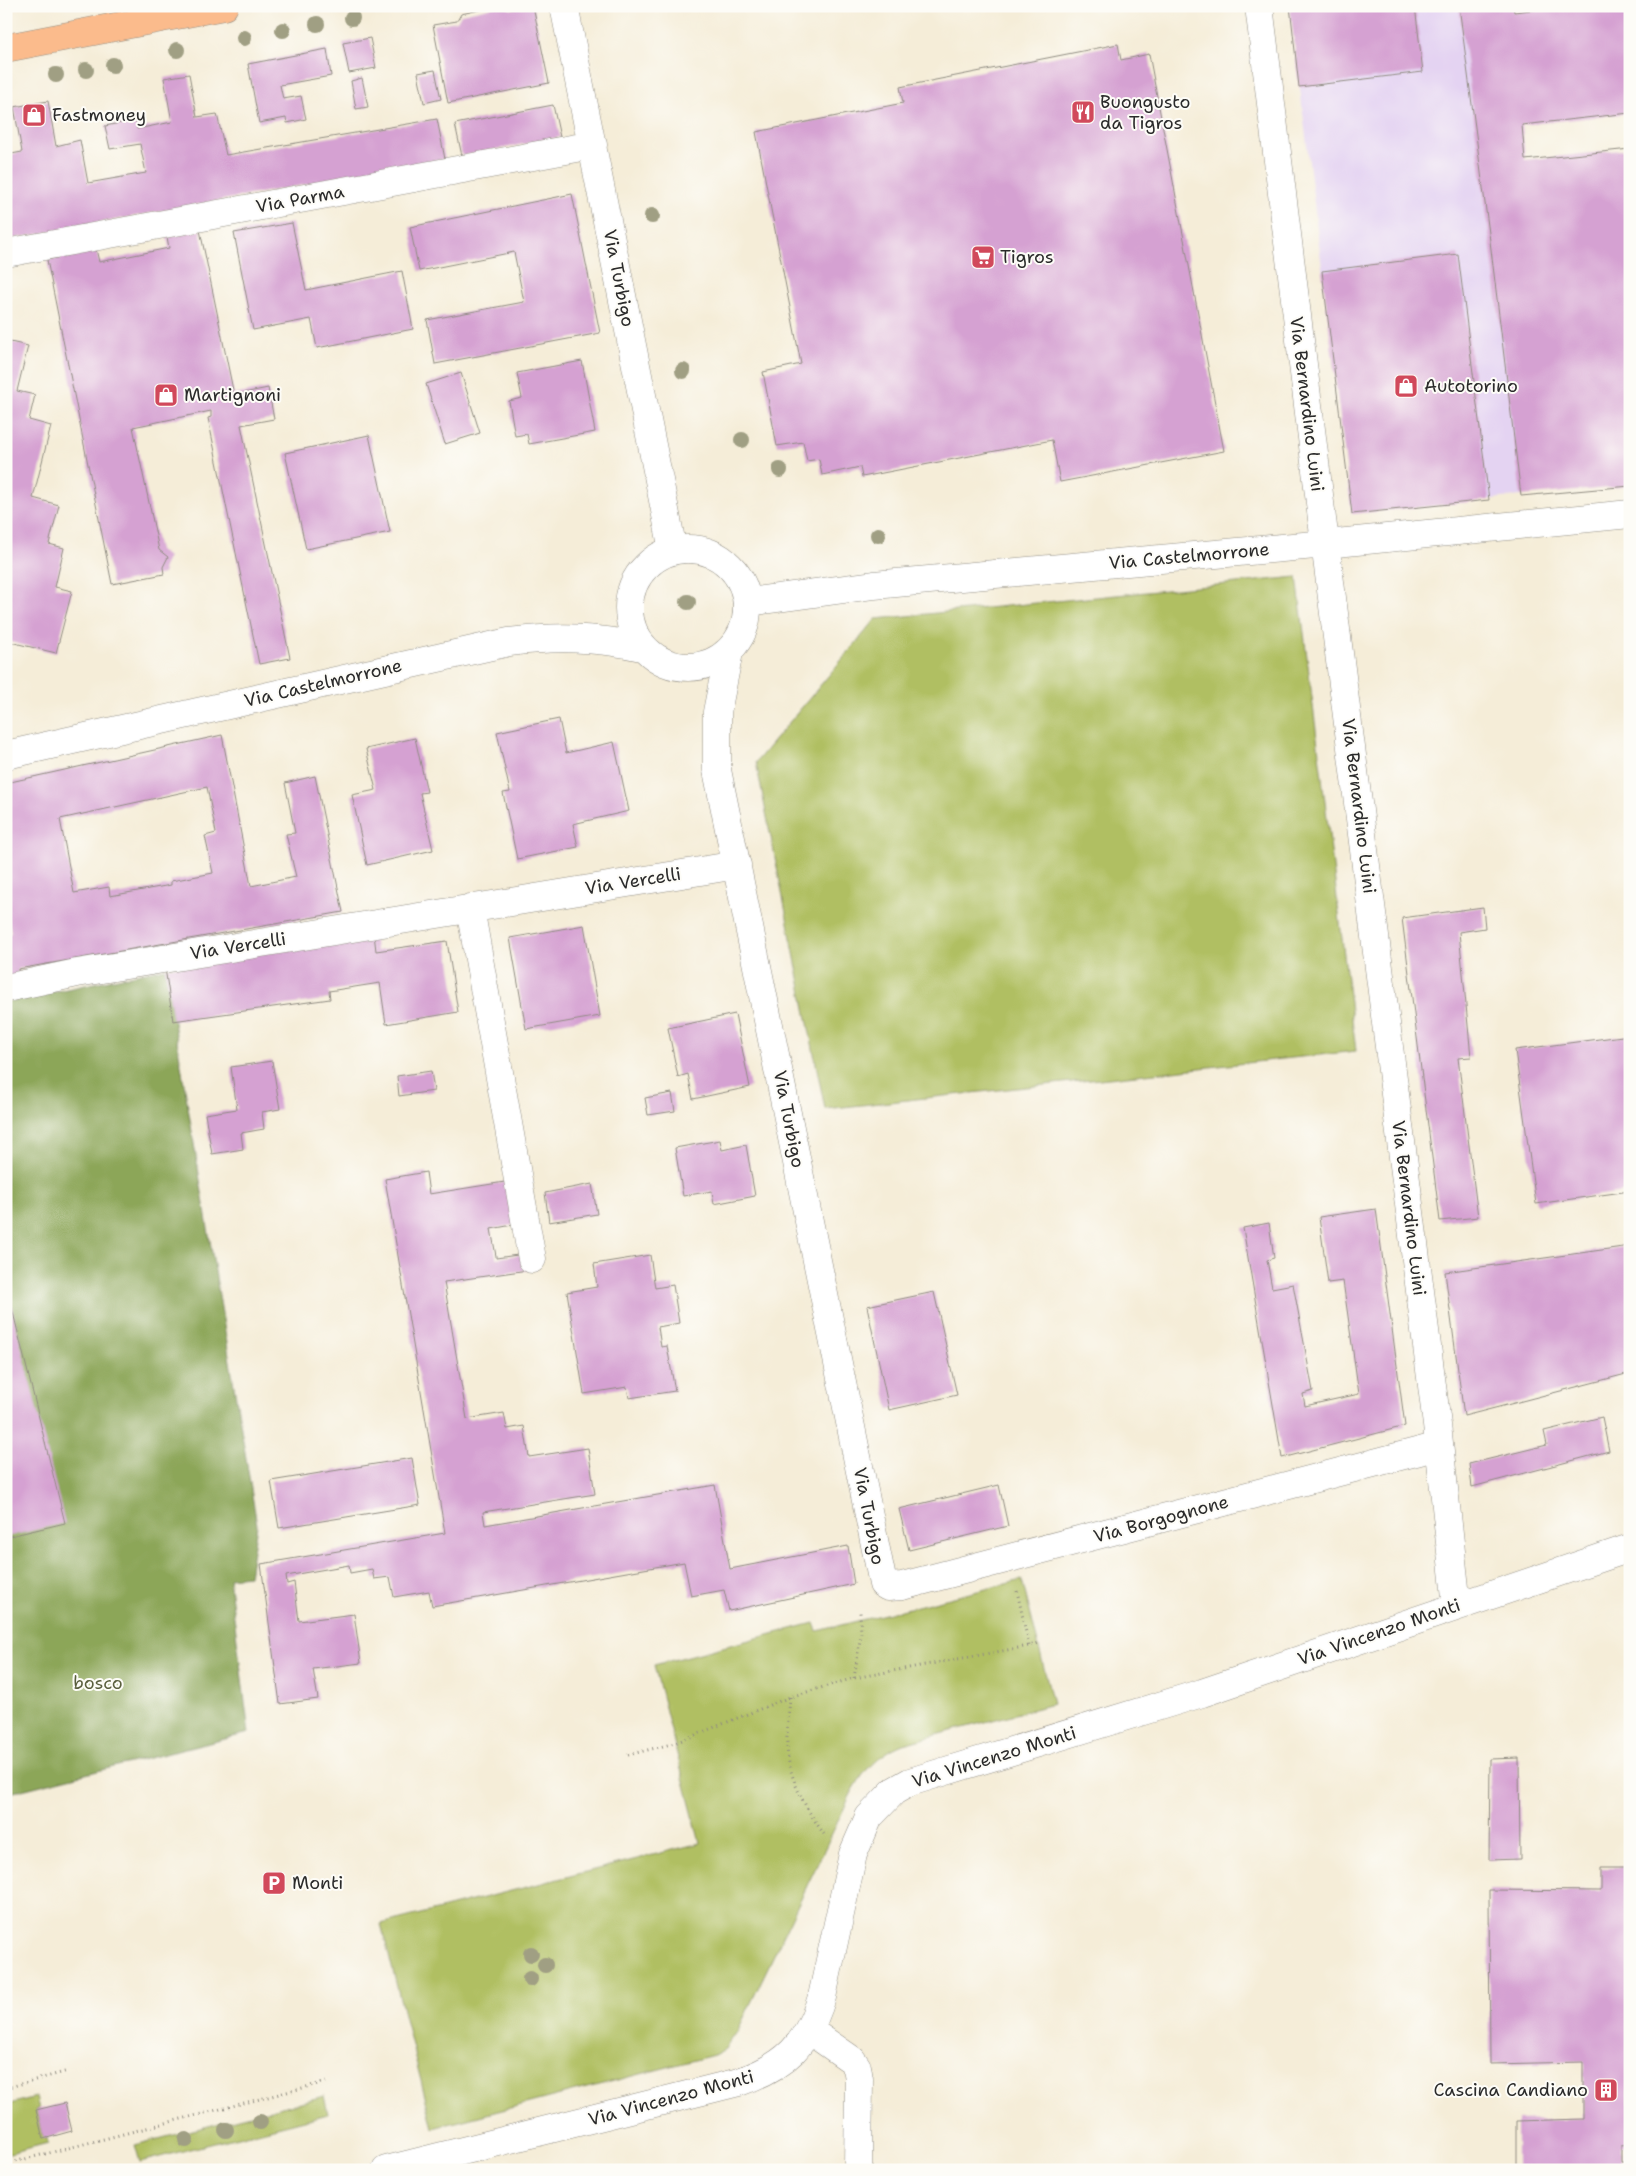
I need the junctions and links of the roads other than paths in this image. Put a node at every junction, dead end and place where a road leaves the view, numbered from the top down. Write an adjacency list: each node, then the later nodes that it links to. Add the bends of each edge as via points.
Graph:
1 (224, 6): 4 (main road)
2 (564, 6): 5 (street, Via Turbigo)
3 (1259, 6): 8 (street, Via Bernardino Luini)
4 (6, 48)
5 (593, 145): 6 (street, Via Parma); 9 (street, Via Turbigo)
6 (6, 253)
7 (1630, 514): 8 (street, Via Castelmorrone)
8 (1326, 544): 10 (street, Via Castelmorrone, via 874,584); 18 (street, Via Bernardino Luini)
9 (673, 550): 10 (street, via 693,549 713,554 730,566 742,582); 11 (street, via 655,558 640,572 630,590 630,623)
10 (748, 602): 12 (street, via 747,620 740,638)
11 (642, 647): 12 (street, via 657,660 675,667 694,668); 13 (street, Via Castelmorrone, via 580,637 509,642)
12 (729, 652): 14 (street, Via Turbigo, via 720,690 717,770)
13 (6, 755)
14 (737, 865): 15 (street, Via Vercelli); 20 (street, Via Turbigo)
15 (470, 908): 16 (street, Via Vercelli, via 77,973); 17 (street)
16 (6, 988)
17 (532, 1258)
18 (1439, 1446): 20 (street, Via Borgognone, via 902,1586); 21 (street, Via Bernardino Luini)
19 (1630, 1548): 21 (street, Via Vincenzo Monti)
20 (882, 1584)
21 (1457, 1606): 22 (street, Via Vincenzo Monti, via 1202,1694 910,1782 894,1791 869,1817 853,1854 822,1997)
22 (809, 2030): 23 (street, Via Vincenzo Monti, via 795,2051 776,2066 739,2082); 24 (street, via 857,2067)
23 (386, 2170)
24 (858, 2170)

